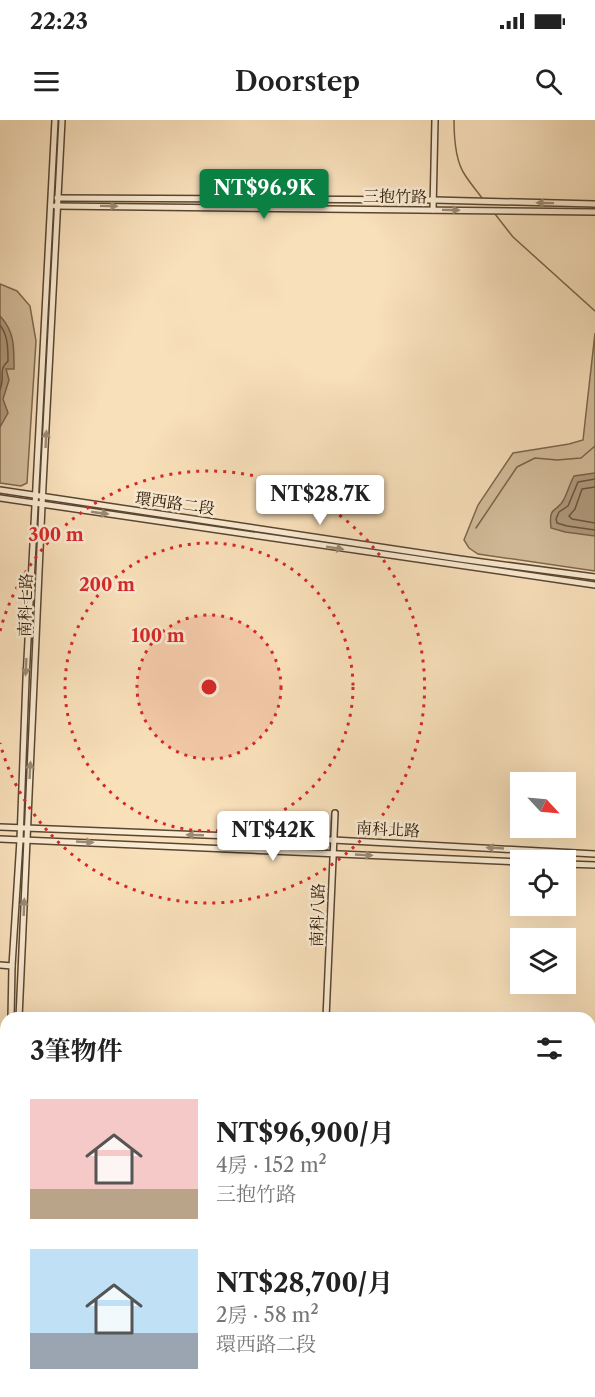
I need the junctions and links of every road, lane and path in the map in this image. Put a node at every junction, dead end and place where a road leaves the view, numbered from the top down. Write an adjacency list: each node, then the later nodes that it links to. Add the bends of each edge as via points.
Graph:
1 (55, 120): 4 (street, 南科七路)
2 (62, 120): 4 (street, 南科七路)
3 (435, 120): 5 (street)
4 (54, 198): 5 (street, 三抱竹路); 7 (street, 南科七路)
5 (434, 200): 6 (street, 三抱竹路, one-way to 5); 8 (street)
6 (595, 204)
7 (54, 206): 8 (street, 三抱竹路, one-way to 8); 11 (street, 南科七路); 12 (street, 南科七路, one-way to 7)
8 (433, 210): 9 (street, 三抱竹路, one-way to 9)
9 (595, 212)
10 (0, 490): 11 (street, 環西路二段)
11 (35, 496): 12 (street, 環西路二段); 14 (street, 南科七路)
12 (43, 497): 15 (street, 南科七路); 16 (street, 環西路二段)
13 (0, 498): 14 (street)
14 (35, 504): 15 (street, 環西路二段); 20 (street, 南科七路, one-way to 20)
15 (42, 505): 17 (street, 環西路二段, one-way to 17); 21 (street, 南科七路, one-way to 15)
16 (595, 577)
17 (595, 585)
18 (335, 813): 25 (street, 南科八路)
19 (0, 827): 20 (street, 南科北路)
20 (20, 828): 21 (street, 南科北路); 23 (street, 南科七路)
21 (28, 828): 24 (street, 南科七路); 25 (street, 南科北路, one-way to 21)
22 (0, 838): 23 (street, 南科北路)
23 (20, 840): 24 (street, 南科北路); 32 (street, 南科七路)
24 (27, 840): 26 (street, 南科北路, one-way to 26); 34 (street, 南科七路, one-way to 24)
25 (333, 840): 26 (street, 南科八路); 27 (street, 南科北路, one-way to 25)
26 (333, 853): 28 (street, 南科北路, one-way to 28); 35 (street, 南科八路)
27 (595, 854)
28 (510, 862)
29 (576, 865): 30 (street)
30 (595, 866)
31 (0, 965): 32 (street)
32 (12, 966): 33 (street, 南科七路)
33 (11, 1012)
34 (20, 1012)
35 (326, 1012)

